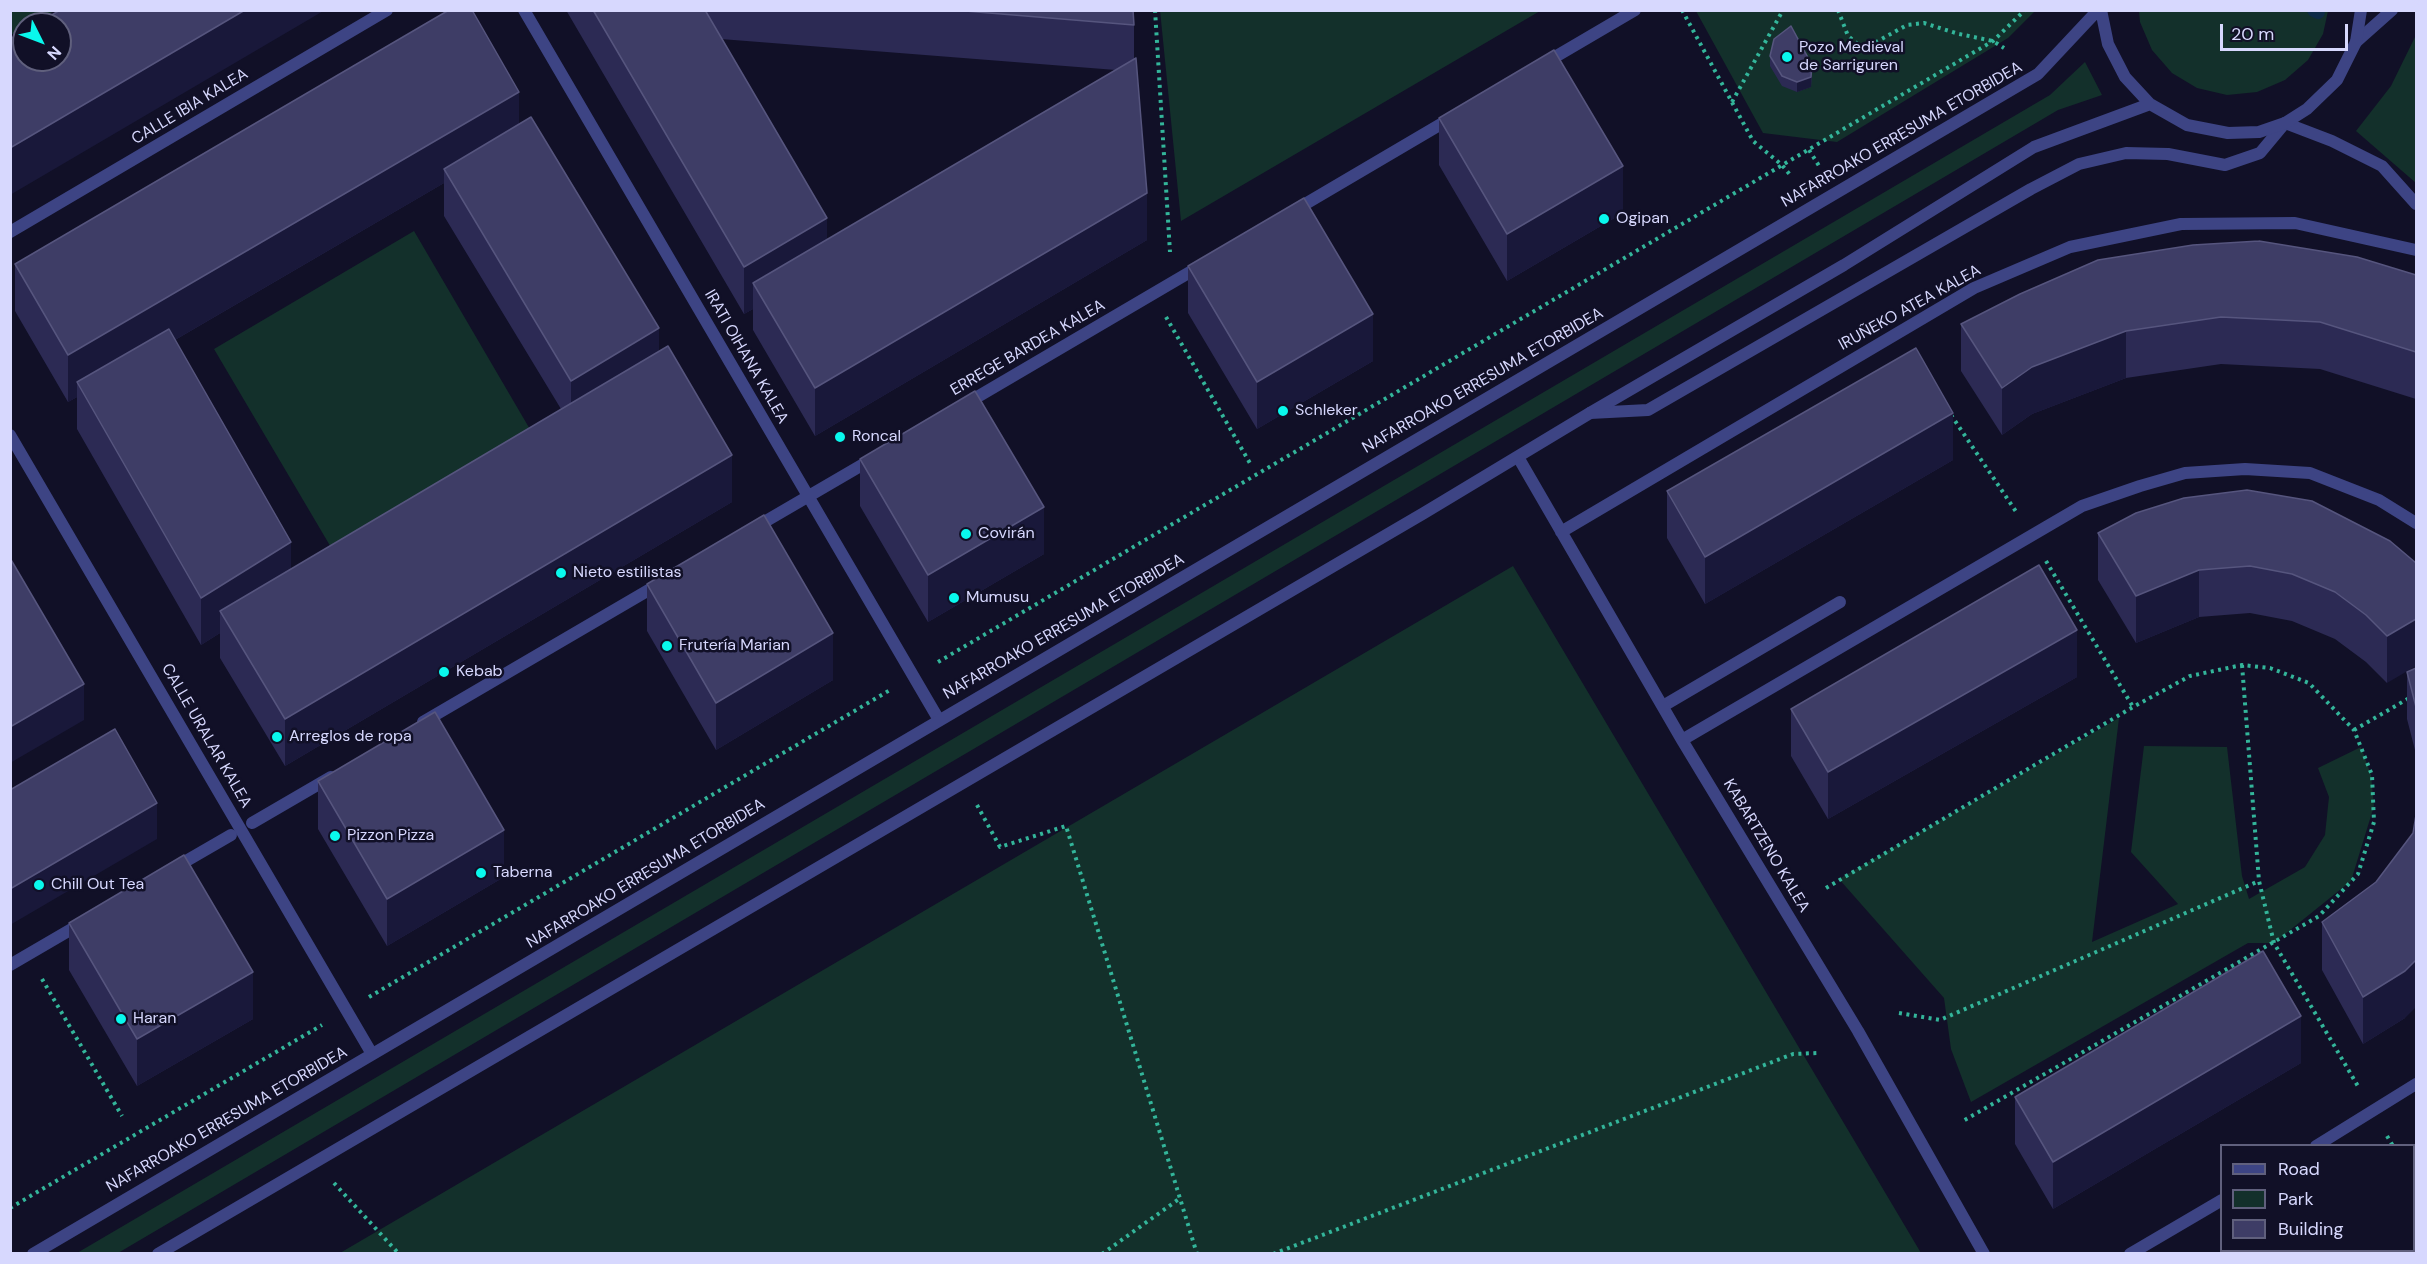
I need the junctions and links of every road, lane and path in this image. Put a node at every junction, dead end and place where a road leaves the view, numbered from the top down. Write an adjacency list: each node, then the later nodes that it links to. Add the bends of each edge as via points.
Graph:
1 (387, 10): 24 (street, CALLE IBIA KALEA)
2 (524, 10): 35 (street, IRATI OIHANA KALEA)
3 (1155, 10): 27 (path)
4 (1635, 10): 15 (street)
5 (1682, 10): 16 (path)
6 (1783, 10): 16 (path)
7 (1838, 10): 12 (path, via 1848,36 1867,47 1907,25 1924,23)
8 (2025, 10): 12 (path, NAFARROAKO ERRESUMA ETORBIDEA)
9 (2099, 10): 17 (street, via 2108,44 2125,77); 45 (street, NAFARROAKO ERRESUMA ETORBIDEA, via 2038,74)
10 (2361, 10): 13 (street)
11 (2392, 10): 13 (street)
12 (1993, 41): 14 (path); 20 (path, NAFARROAKO ERRESUMA ETORBIDEA)
13 (2356, 42): 19 (street, via 2337,80 2307,109)
14 (2004, 48)
15 (1532, 71)
16 (1732, 102): 20 (path, via 1753,141)
17 (2150, 104): 19 (street, via 2187,125 2228,133 2259,132); 30 (street, via 2034,147 1844,265)
18 (1460, 113): 23 (street)
19 (2285, 123): 22 (street, via 2382,166); 30 (street, via 2260,153 2225,165 2168,154 2126,153 2079,164 1648,410)
20 (1782, 165): 21 (path); 42 (path, NAFARROAKO ERRESUMA ETORBIDEA)
21 (1791, 176)
22 (2416, 204)
23 (1285, 216)
24 (10, 232)
25 (2416, 250): 37 (street, IRUÑEKO ATEA KALEA, via 2295,223 2181,224 2070,247 1974,288)
26 (1213, 258): 27 (street, ERREGE BARDEA KALEA)
27 (1172, 283): 28 (street, ERREGE BARDEA KALEA)
28 (1152, 294): 29 (street, ERREGE BARDEA KALEA); 34 (path)
29 (960, 407)
30 (1590, 413): 33 (street)
31 (10, 435): 64 (street, CALLE URALAR KALEA)
32 (889, 449): 35 (street)
33 (1518, 457): 37 (street, KABARTZENO KALEA); 50 (street)
34 (1251, 465)
35 (808, 496): 38 (street); 42 (street, IRATI OIHANA KALEA)
36 (2416, 523): 48 (street, via 2379,500 2310,473 2245,469 2185,473 2140,486 2082,506)
37 (1561, 532): 44 (street, KABARTZENO KALEA)
38 (746, 533)
39 (674, 575): 46 (street)
40 (1840, 602): 44 (street)
41 (2242, 665): 47 (path, via 2270,668 2309,683); 54 (path); 55 (path, via 2190,676)
42 (913, 676): 45 (street, IRATI OIHANA KALEA); 60 (path, NAFARROAKO ERRESUMA ETORBIDEA)
43 (2416, 694): 47 (path)
44 (1663, 706): 48 (street, KABARTZENO KALEA)
45 (939, 720): 64 (street, NAFARROAKO ERRESUMA ETORBIDEA)
46 (417, 726)
47 (2354, 730): 57 (path, via 2372,775 2374,806 2374,822 2358,874 2319,916)
48 (1682, 740): 79 (street, KABARTZENO KALEA, via 1858,1031)
49 (344, 769): 51 (street)
50 (963, 782): 71 (path, via 1000,847 1066,826); 75 (street)
51 (252, 823)
52 (231, 835): 53 (street)
53 (160, 876)
54 (2259, 881): 57 (path); 61 (path, via 1940,1020)
55 (1826, 888)
56 (89, 919): 58 (street)
57 (2274, 943): 66 (path); 68 (path)
58 (28, 955): 59 (street); 67 (path)
59 (10, 965)
60 (366, 999)
61 (1899, 1013)
62 (328, 1021): 73 (path, NAFARROAKO ERRESUMA ETORBIDEA)
63 (1817, 1053): 78 (path, via 1793,1054)
64 (372, 1054): 74 (street, NAFARROAKO ERRESUMA ETORBIDEA)
65 (2416, 1084): 66 (street)
66 (2373, 1112): 69 (street); 70 (path)
67 (122, 1116)
68 (1963, 1121)
69 (2319, 1144)
70 (2392, 1144)
71 (1179, 1199): 76 (path); 77 (path)
72 (2220, 1201): 80 (street)
73 (10, 1208)
74 (33, 1254)
75 (158, 1254)
76 (1102, 1254)
77 (1197, 1254)
78 (1273, 1254)
79 (1984, 1254)
80 (2130, 1254)

